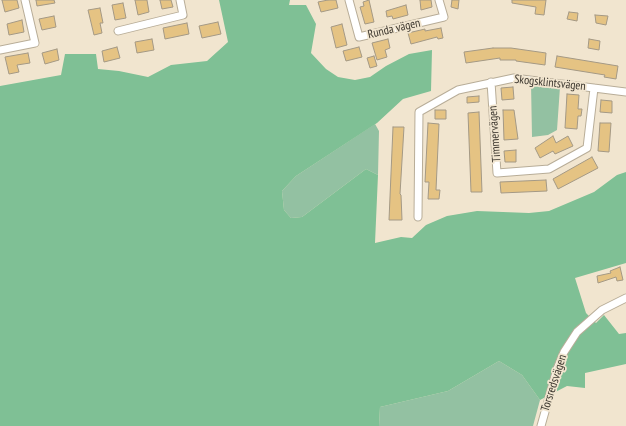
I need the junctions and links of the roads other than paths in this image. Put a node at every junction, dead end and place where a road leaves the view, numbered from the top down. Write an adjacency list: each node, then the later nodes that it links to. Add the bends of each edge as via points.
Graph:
1 (25, 0): 6 (street, via 35,43)
2 (180, 0): 5 (street, via 183,15)
3 (349, 0): 4 (street, Runda vägen, via 358,37 444,17)
4 (439, 0)
5 (118, 31)
6 (0, 50)
7 (491, 82): 8 (street, Skogsklintsvägen, via 514,78); 8 (street, Timmervägen, via 497,173 549,169 587,148); 10 (street, Skogsklintsvägen, via 458,90 418,112)
8 (594, 88): 9 (street, Skogsklintsvägen)
9 (626, 92)
10 (418, 217)
11 (626, 298): 12 (street, Torsredsvägen, via 602,310 577,332 557,369)
12 (541, 426)

